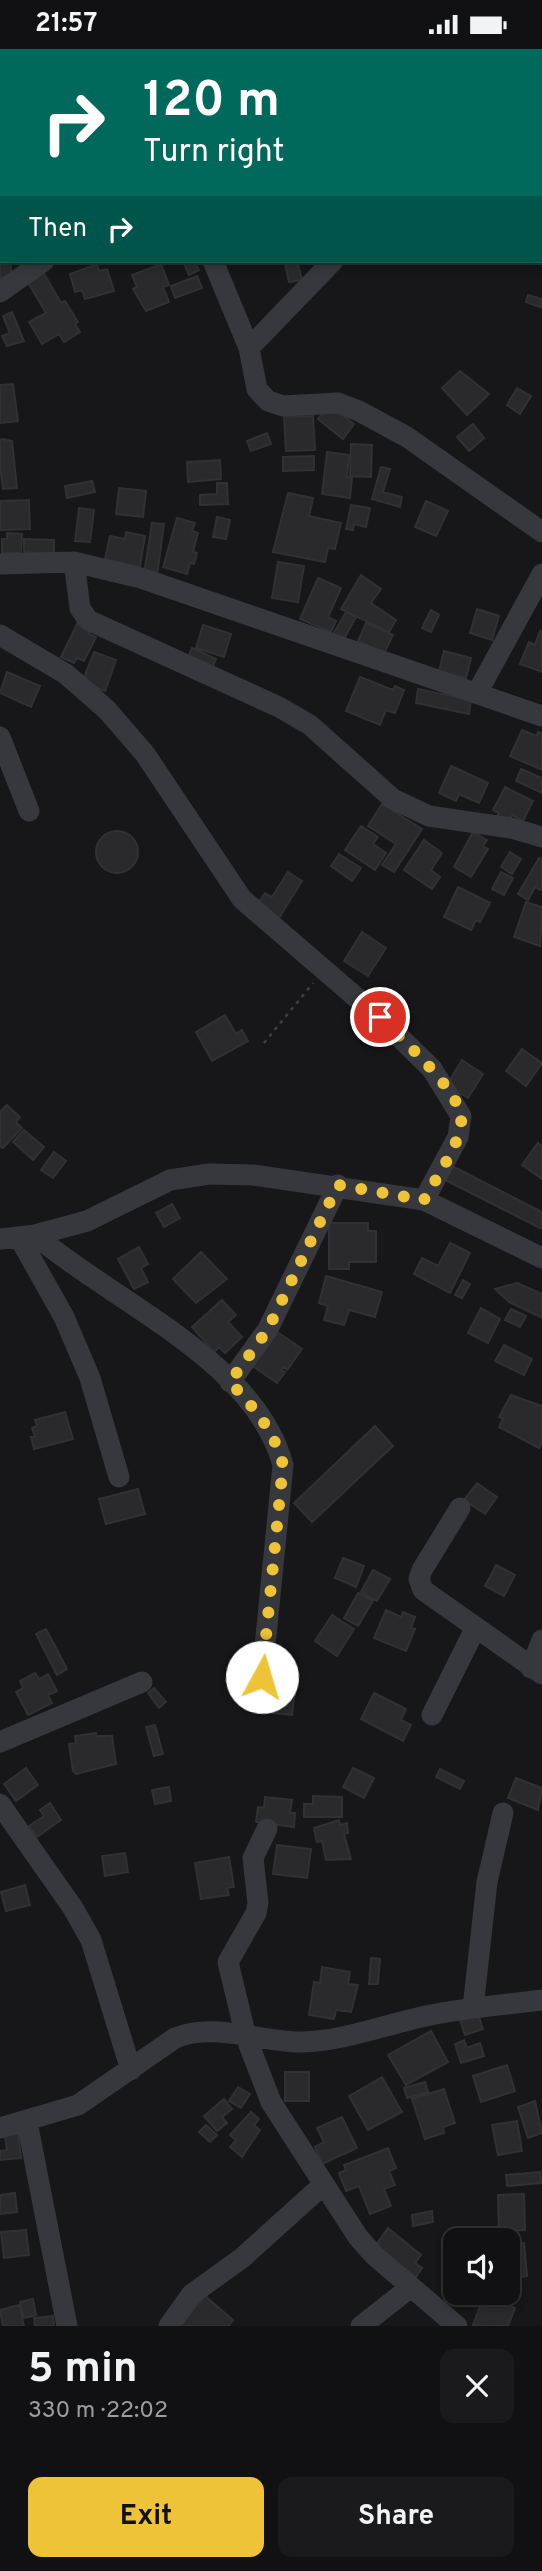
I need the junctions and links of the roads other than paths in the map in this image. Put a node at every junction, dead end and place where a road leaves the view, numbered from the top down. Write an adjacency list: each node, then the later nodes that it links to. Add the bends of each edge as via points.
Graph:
1 (41, 263): 4 (street)
2 (214, 263): 5 (street)
3 (331, 263): 5 (street)
4 (0, 292)
5 (249, 348): 6 (street, via 257,389 268,401 283,406 338,403 359,411 407,437)
6 (542, 533)
7 (74, 562): 8 (street); 11 (street, via 214,601); 15 (street, via 80,608 88,620 310,725 393,799 429,815)
8 (0, 564)
9 (542, 574): 11 (street)
10 (0, 635): 17 (street, via 66,674 107,710 145,754 242,899 380,1017 432,1069 461,1116 458,1137)
11 (477, 693): 12 (street)
12 (542, 716)
13 (0, 737): 14 (street)
14 (29, 811)
15 (542, 837)
16 (338, 1185): 17 (street); 18 (street, via 209,1174 170,1180 87,1221); 20 (street, via 268,1329)
17 (424, 1200): 19 (street)
18 (18, 1237): 20 (street, via 71,1265 194,1346); 21 (street, via 64,1317 90,1378)
19 (542, 1258)
20 (230, 1382): 26 (street, via 267,1424 283,1465)
21 (119, 1477)
22 (460, 1508): 23 (street, via 419,1579 423,1590)
23 (475, 1629): 25 (street); 28 (street)
24 (542, 1640): 25 (street)
25 (537, 1671)
26 (262, 1677)
27 (142, 1682): 29 (street)
28 (432, 1714)
29 (0, 1742)
30 (0, 1804): 36 (street, via 90,1940)
31 (503, 1813): 34 (street, via 487,1882)
32 (267, 1829): 35 (street, via 253,1858 256,1913 229,1956)
33 (542, 2000): 34 (street)
34 (473, 2008): 35 (street, via 302,2042)
35 (246, 2037): 36 (street, via 191,2032); 39 (street, via 271,2102)
36 (131, 2070): 37 (street, via 78,2105)
37 (27, 2122): 38 (street); 41 (street)
38 (0, 2128)
39 (324, 2184): 40 (street, via 358,2237); 42 (street, via 242,2258 192,2294)
40 (411, 2287): 43 (street); 44 (street)
41 (67, 2326)
42 (169, 2326)
43 (361, 2326)
44 (457, 2326)

